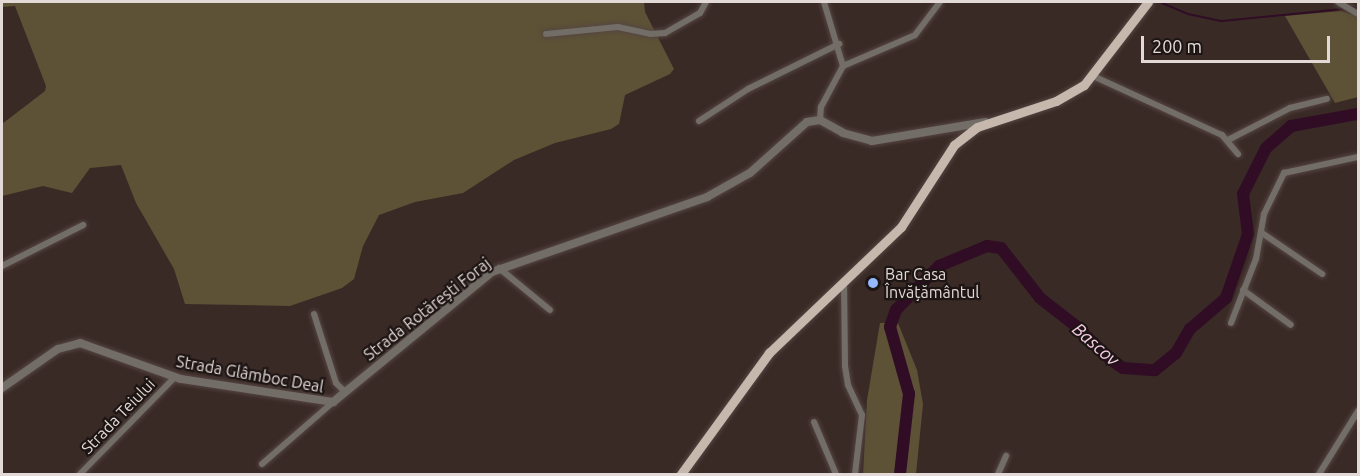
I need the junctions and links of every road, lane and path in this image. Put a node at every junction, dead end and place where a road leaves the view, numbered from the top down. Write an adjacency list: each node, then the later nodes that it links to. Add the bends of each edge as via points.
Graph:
1 (706, 2): 7 (street, via 694,18 665,33 618,27)
2 (824, 2): 8 (street)
3 (940, 2): 9 (street, via 915,35)
4 (1148, 2): 10 (highway)
5 (1338, 2): 6 (street)
6 (1359, 14)
7 (546, 34)
8 (839, 44): 9 (street); 13 (street, via 748,89)
9 (843, 66): 12 (street, via 821,106)
10 (1093, 76): 14 (highway, via 1056,101); 16 (street)
11 (1327, 99): 16 (street, via 1290,108)
12 (820, 120): 15 (street, via 843,133 872,141); 23 (street, Strada Rotărești Foraj, via 801,126 750,173 707,197 624,223 568,248)
13 (699, 121)
14 (987, 122): 15 (street); 17 (highway)
15 (953, 129): 17 (street)
16 (1228, 140): 18 (street)
17 (954, 145): 25 (highway, via 901,227)
18 (1238, 154)
19 (1359, 157): 21 (street, via 1284,173 1264,214)
20 (83, 225): 22 (street)
21 (1263, 233): 24 (street); 26 (street)
22 (2, 266)
23 (499, 268): 27 (street); 33 (street, Strada Rotărești Foraj)
24 (1322, 274)
25 (844, 282): 40 (highway, via 758,366); 42 (street, via 845,366 848,385 862,415)
26 (1243, 290): 29 (street); 30 (street)
27 (550, 310)
28 (314, 314): 33 (street, via 336,383)
29 (1231, 322)
30 (1291, 326)
31 (175, 377): 32 (street, Strada Glâmboc Deal, via 70,343); 34 (street, Strada Glâmboc Deal); 39 (street, Strada Teiului)
32 (2, 388)
33 (345, 392): 34 (street, Strada Rotărești Foraj)
34 (333, 402): 38 (street, Strada Rotărești Foraj)
35 (1359, 411): 44 (street)
36 (814, 422): 41 (street)
37 (1006, 456): 43 (street)
38 (261, 464)
39 (80, 474)
40 (681, 474)
41 (836, 474)
42 (855, 474)
43 (998, 474)
44 (1319, 474)

